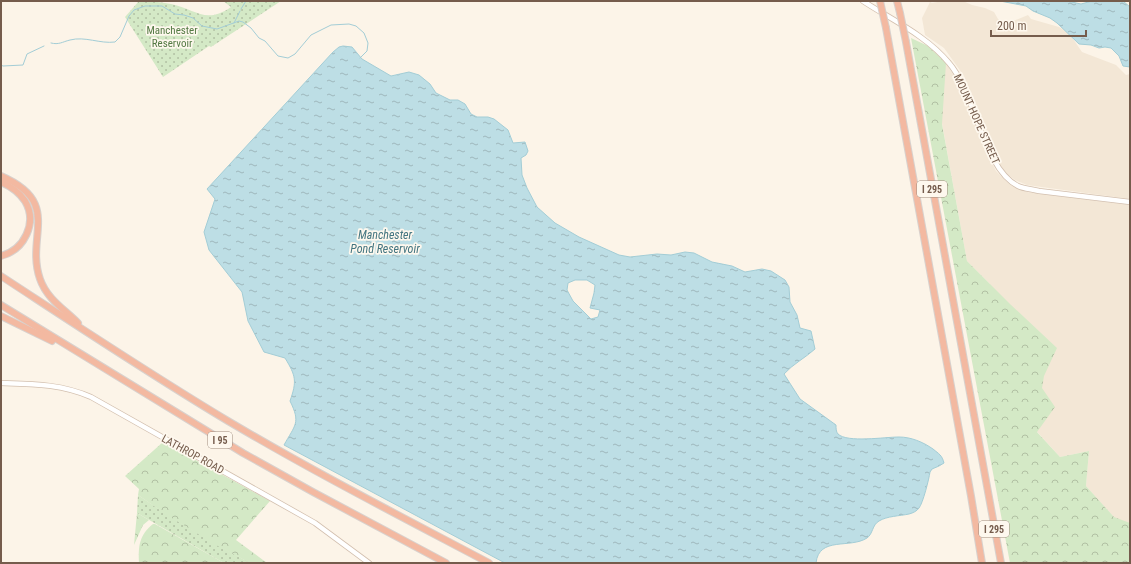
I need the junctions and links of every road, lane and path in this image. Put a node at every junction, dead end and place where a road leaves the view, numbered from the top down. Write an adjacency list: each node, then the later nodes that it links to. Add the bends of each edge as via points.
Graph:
1 (863, 1): 6 (main road, MOUNT HOPE STREET, via 925,40 950,63 966,89 996,165 1012,182 1026,188)
2 (880, 1): 17 (highway, I 295, bridge)
3 (898, 1): 18 (highway, I 295, bridge)
4 (1, 176): 11 (highway, via 22,189 36,207 39,224 37,266 44,289 55,303)
5 (1, 182): 7 (highway, via 22,198 30,220 28,232 22,242)
6 (1130, 202)
7 (1, 256)
8 (1, 276): 11 (highway, I 95)
9 (1, 305): 12 (highway, I 95)
10 (1, 316): 12 (highway)
11 (88, 333): 16 (highway, I 95, via 276,448)
12 (76, 351): 15 (highway, I 95, via 243,453)
13 (1, 383): 14 (main road, LATHROP ROAD, via 54,386 91,397 315,523)
14 (370, 563)
15 (446, 563)
16 (489, 563)
17 (983, 563)
18 (1001, 563)

